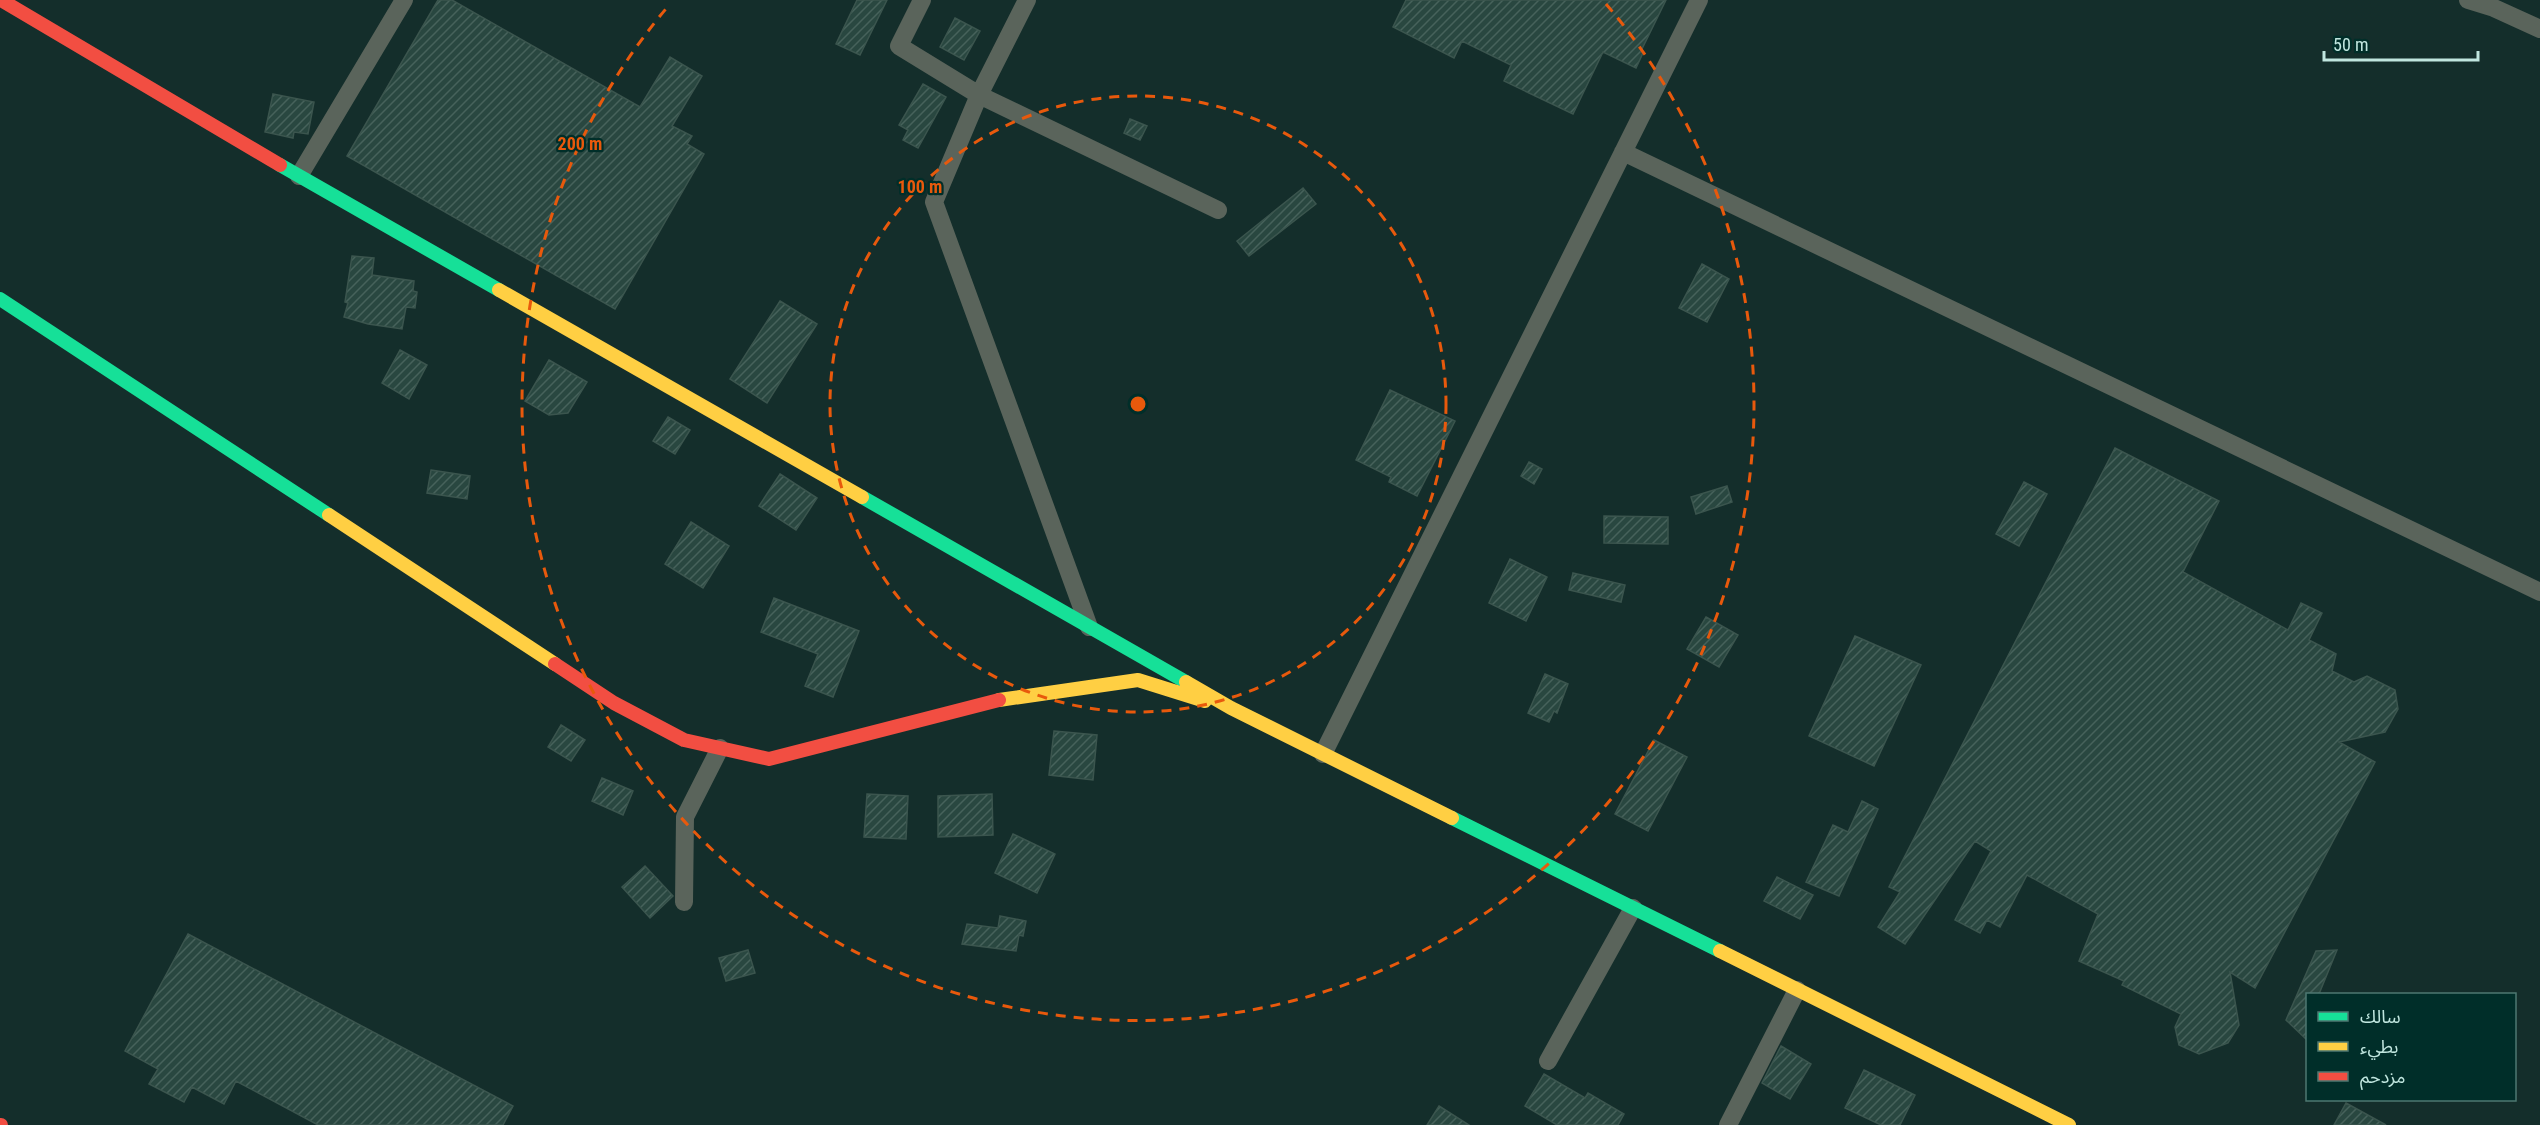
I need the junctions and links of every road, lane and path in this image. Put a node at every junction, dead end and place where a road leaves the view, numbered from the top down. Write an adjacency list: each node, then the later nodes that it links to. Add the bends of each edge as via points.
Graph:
1 (1, 0): 10 (main road)
2 (404, 0): 10 (street)
3 (922, 0): 8 (street, via 898,46)
4 (1027, 0): 8 (street)
5 (1699, 0): 9 (street)
6 (2468, 0): 7 (street)
7 (2540, 29)
8 (979, 95): 11 (street); 14 (street, via 934,202)
9 (1623, 152): 13 (street); 17 (street)
10 (299, 176): 14 (main road)
11 (1218, 210)
12 (0, 299): 16 (main road, via 614,703 684,740)
13 (2540, 592)
14 (1089, 627): 15 (main road)
15 (1231, 708): 16 (main road, via 1138,680 992,701 769,759); 17 (main road)
16 (720, 748): 18 (street, via 685,817)
17 (1323, 754): 19 (main road)
18 (684, 902)
19 (1633, 908): 20 (main road); 21 (street)
20 (1797, 990): 22 (street); 23 (main road)
21 (1548, 1061)
22 (1728, 1125)
23 (2068, 1125)

